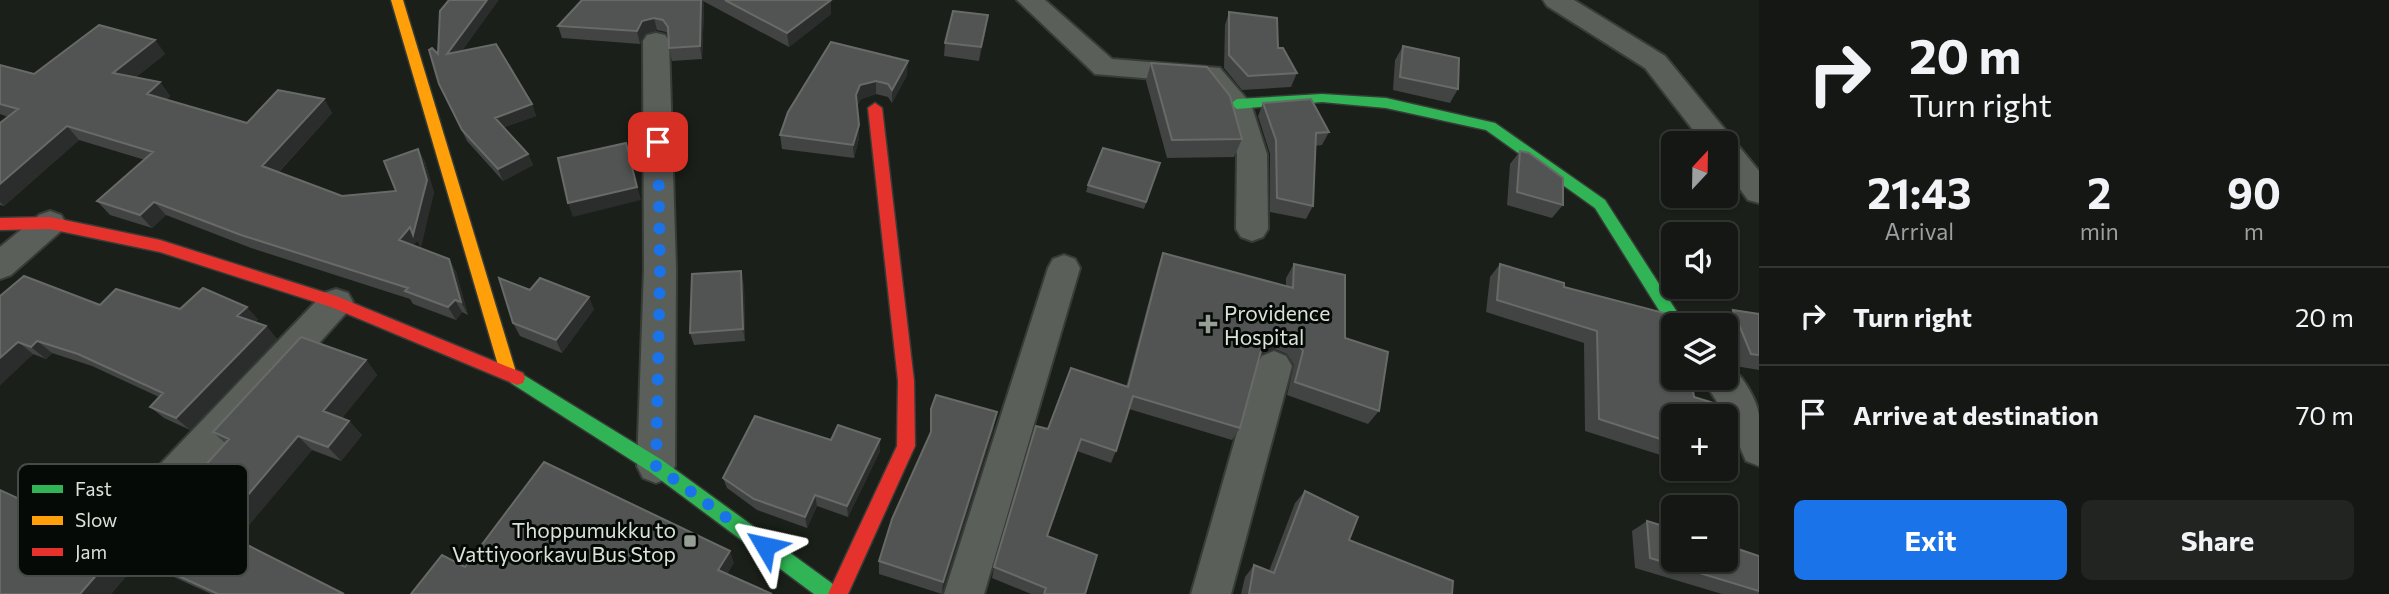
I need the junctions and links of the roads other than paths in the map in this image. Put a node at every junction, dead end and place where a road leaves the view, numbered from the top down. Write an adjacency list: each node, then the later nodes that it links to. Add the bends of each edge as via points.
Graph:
1 (397, 0): 18 (main road)
2 (1030, 0): 5 (street, via 1105,68 1210,74)
3 (1556, 0): 7 (street, via 1655,62)
4 (656, 41): 22 (street, via 660,269)
5 (1237, 104): 12 (street, via 1252,154); 16 (main road, via 1322,98 1386,103 1490,126 1600,204)
6 (874, 108): 24 (main road, via 906,381 906,446)
7 (1710, 131)
8 (1738, 165): 9 (street)
9 (1759, 192)
10 (50, 223): 11 (main road); 13 (street); 15 (main road, via 160,246)
11 (0, 224)
12 (1252, 229)
13 (0, 266)
14 (1064, 268): 25 (street)
15 (336, 302): 18 (main road); 21 (street)
16 (1670, 313)
17 (1274, 366): 26 (street)
18 (508, 372): 22 (main road)
19 (1730, 390): 20 (street)
20 (1759, 449)
21 (186, 464)
22 (656, 466): 23 (main road)
23 (830, 594)
24 (838, 594)
25 (964, 594)
26 (1211, 594)

